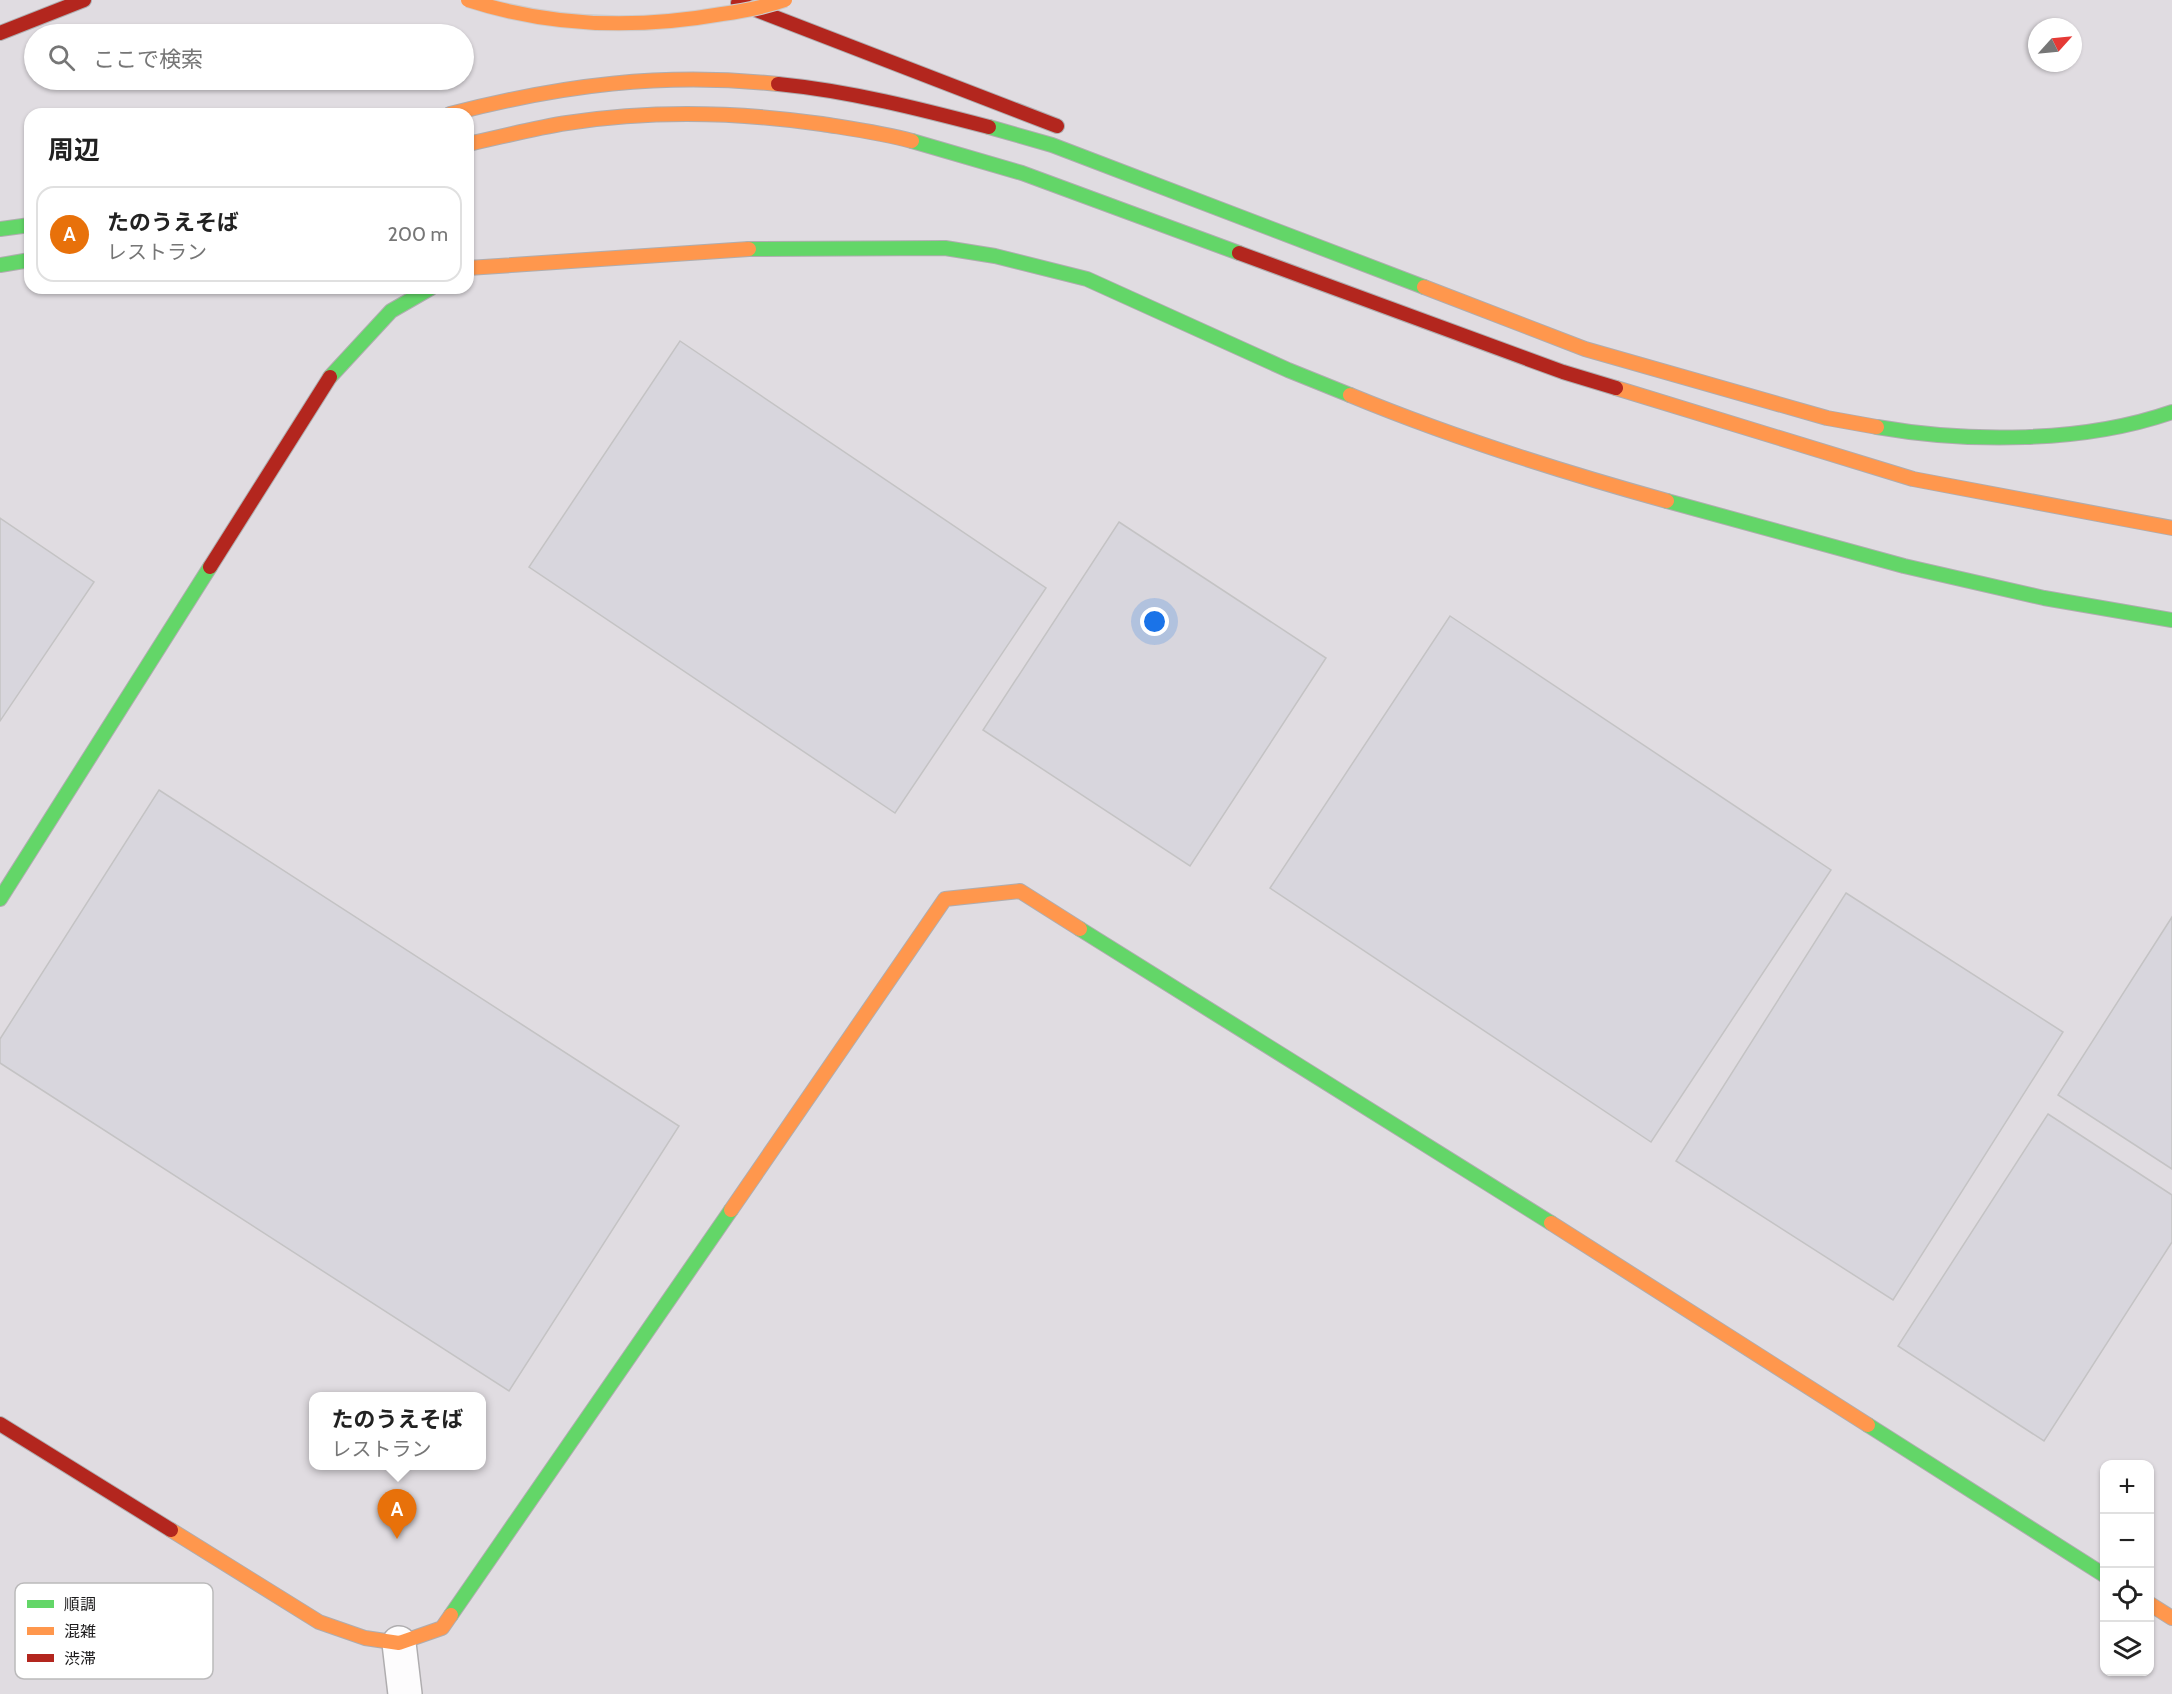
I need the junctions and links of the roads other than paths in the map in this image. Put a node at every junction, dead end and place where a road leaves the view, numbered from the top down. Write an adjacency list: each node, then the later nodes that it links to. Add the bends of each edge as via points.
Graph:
1 (84, 0): 5 (main road)
2 (468, 0): 4 (main road, bridge, via 516,14 579,23 645,23 707,18)
3 (730, 0): 7 (main road)
4 (785, 0)
5 (0, 33)
6 (474, 109): 13 (main road, via 564,89 637,80 761,81 825,90 965,120 1052,145)
7 (1065, 130)
8 (474, 143): 18 (main road, via 567,123 705,114 766,116 883,133 1022,173 1563,372 1755,431 1913,479)
9 (1218, 193): 13 (main road)
10 (24, 226): 11 (main road)
11 (0, 229)
12 (24, 261): 14 (main road)
13 (1365, 264): 17 (main road, via 1585,349 1827,418 1913,433 1998,438 2143,422)
14 (0, 265)
15 (474, 268): 19 (main road, via 751,249 945,248 995,256 1088,279 1288,370 1403,417 1570,474 1904,566 2044,598)
16 (421, 294): 20 (main road, via 392,311 331,376)
17 (2172, 412)
18 (2172, 528)
19 (2172, 620)
20 (0, 898)
21 (0, 1424): 25 (main road, via 319,1622 365,1638)
22 (2100, 1572): 25 (main road, via 1625,1269 1020,891 945,899 442,1628)
23 (2154, 1607): 24 (main road)
24 (2172, 1618)
25 (399, 1643): 26 (street)
26 (405, 1694)

